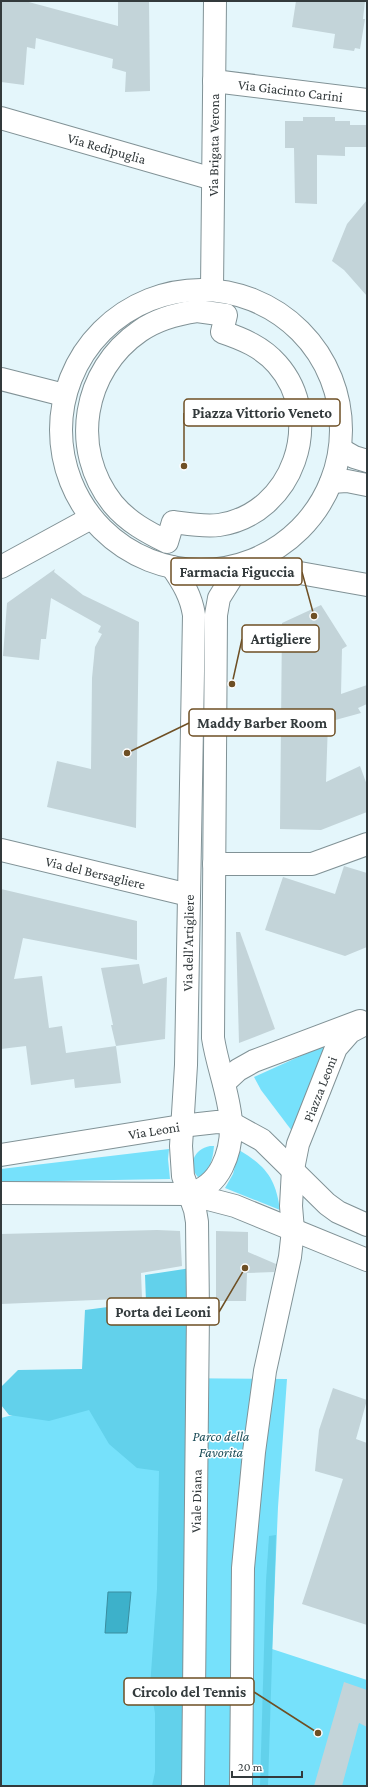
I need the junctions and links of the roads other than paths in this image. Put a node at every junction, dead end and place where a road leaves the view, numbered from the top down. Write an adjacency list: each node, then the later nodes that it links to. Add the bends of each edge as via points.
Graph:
1 (215, 1): 2 (street, Via Brigata Verona)
2 (214, 81): 3 (street, Via Giacinto Carini); 5 (street, Via Brigata Verona)
3 (367, 100)
4 (1, 118): 5 (street, Via Redipuglia)
5 (213, 179): 6 (street, Via Brigata Verona)
6 (212, 289): 8 (street, via 188,289 162,294 128,309 99,332 77,362); 9 (street, via 230,291 260,302 287,318 309,339 326,366 337,395 341,426)
7 (1, 379): 8 (street)
8 (64, 395): 13 (street, via 60,418 63,461 79,500)
9 (340, 449): 10 (street); 11 (street)
10 (367, 461)
11 (331, 482): 12 (street, via 347,481); 15 (street, via 315,510 289,538)
12 (367, 485)
13 (91, 518): 16 (street); 17 (street, via 108,536 129,551)
14 (167, 542): 14 (street, via 128,518 102,488 88,451 86,431 92,392 111,357 124,342 140,330 177,314 196,311 226,315 222,332 245,340 262,350 277,364 289,381 300,420 299,442 293,466 286,481 273,497 257,510 239,520 219,525 173,522)
15 (239, 566): 17 (street, via 220,570); 18 (street, via 283,570); 21 (street, Via dell'Artigliere, via 219,598 216,614)
16 (1, 567)
17 (172, 567): 22 (street, Via dell'Artigliere, via 185,584 194,615)
18 (367, 585)
19 (367, 844): 21 (street, via 312,864)
20 (1, 850): 22 (street, Via del Bersagliere)
21 (214, 864): 26 (street, Via dell'Artigliere, via 213,1038)
22 (189, 896): 25 (street, Via dell'Artigliere)
23 (367, 1018): 26 (street, Piazza Leoni, via 254,1061 238,1070)
24 (367, 1023): 33 (street, Piazza Leoni, via 350,1032 336,1048 298,1144)
25 (186, 1066): 28 (street, Via dell'Artigliere); 29 (street, via 174,1105 165,1116)
26 (224, 1084): 27 (street, Via dell'Artigliere); 30 (street, Via dell'Artigliere)
27 (224, 1123): 28 (street, Via Leoni); 30 (street); 32 (street, via 209,1125 195,1137); 35 (street, Via dell'Artigliere, via 231,1138 229,1150 220,1170 206,1187)
28 (181, 1126): 29 (street, Via Leoni); 32 (street, Via dell'Artigliere)
29 (144, 1132): 31 (street, Via Leoni)
30 (262, 1140): 33 (street)
31 (1, 1155)
32 (181, 1163): 35 (street, Via dell'Artigliere)
33 (293, 1169): 36 (street, via 327,1204); 37 (street, Piazza Leoni)
34 (1, 1193): 35 (street)
35 (189, 1194): 37 (street, via 235,1206); 39 (street, Viale Diana, via 196,1222 198,1312)
36 (367, 1225)
37 (293, 1230): 38 (street); 40 (street, via 290,1257 265,1371 244,1553)
38 (367, 1260)
39 (193, 1786)
40 (241, 1786)

